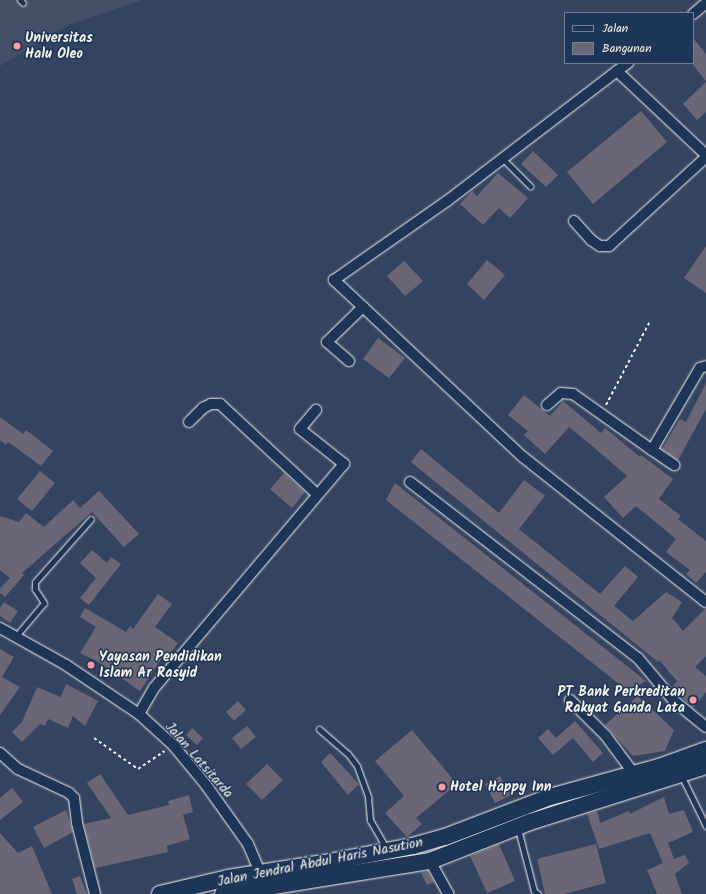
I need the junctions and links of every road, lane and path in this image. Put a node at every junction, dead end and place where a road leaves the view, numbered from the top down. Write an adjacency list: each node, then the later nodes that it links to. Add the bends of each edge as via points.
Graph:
1 (706, 3): 2 (street)
2 (694, 13)
3 (627, 64): 4 (street)
4 (617, 71): 5 (street); 6 (street)
5 (706, 156): 8 (street, via 609,246 600,246 591,240)
6 (502, 157): 7 (lane); 9 (street, via 446,201 334,280)
7 (530, 186)
8 (574, 221)
9 (363, 307): 11 (street, via 327,342); 22 (street, via 523,457)
10 (649, 323): 15 (path, via 604,409)
11 (349, 361)
12 (706, 366): 17 (street, via 700,368)
13 (547, 405): 15 (street, via 555,396 566,392)
14 (316, 410): 20 (street, via 300,429 344,464)
15 (605, 415): 17 (street)
16 (189, 422): 20 (street, via 203,408 211,404 220,404)
17 (652, 450): 18 (street)
18 (674, 465)
19 (410, 482): 27 (street, via 638,658 674,701)
20 (317, 494): 26 (street, via 312,504 154,688)
21 (91, 519): 24 (lane, via 35,582 35,590 44,603)
22 (706, 602)
23 (0, 628): 24 (street, Jalan Latsitarda)
24 (16, 636): 26 (street, Jalan Latsitarda, via 66,665)
25 (570, 700): 34 (street, via 606,736)
26 (139, 714): 30 (street, Jalan Latsitarda)
27 (706, 726)
28 (319, 729): 38 (lane, via 348,754 357,766 368,797 370,820)
29 (94, 738): 30 (path, via 138,769)
30 (172, 745): 40 (street, Jalan Latsitarda, via 206,785 248,844)
31 (706, 750): 34 (highway, Jalan Jendral Abdul Haris Nasution)
32 (0, 754): 42 (street, via 18,769 70,793 74,798 77,823)
33 (706, 766): 35 (highway, Jalan Jendral Abdul Haris Nasution)
34 (634, 774): 38 (highway, Jalan Jendral Abdul Haris Nasution, via 520,807 445,837)
35 (680, 775): 36 (highway, Jalan Jendral Abdul Haris Nasution); 37 (lane)
36 (518, 826): 39 (highway, Jalan Jendral Abdul Haris Nasution); 45 (lane, via 534,891)
37 (706, 826)
38 (389, 852): 40 (highway, Jalan Jendral Abdul Haris Nasution)
39 (430, 861): 40 (highway, Jalan Jendral Abdul Haris Nasution); 44 (street)
40 (263, 879): 41 (highway, Jalan Jendral Abdul Haris Nasution); 43 (highway, Jalan Jendral Abdul Haris Nasution)
41 (234, 893)
42 (95, 894)
43 (160, 894)
44 (448, 894)
45 (538, 894)

